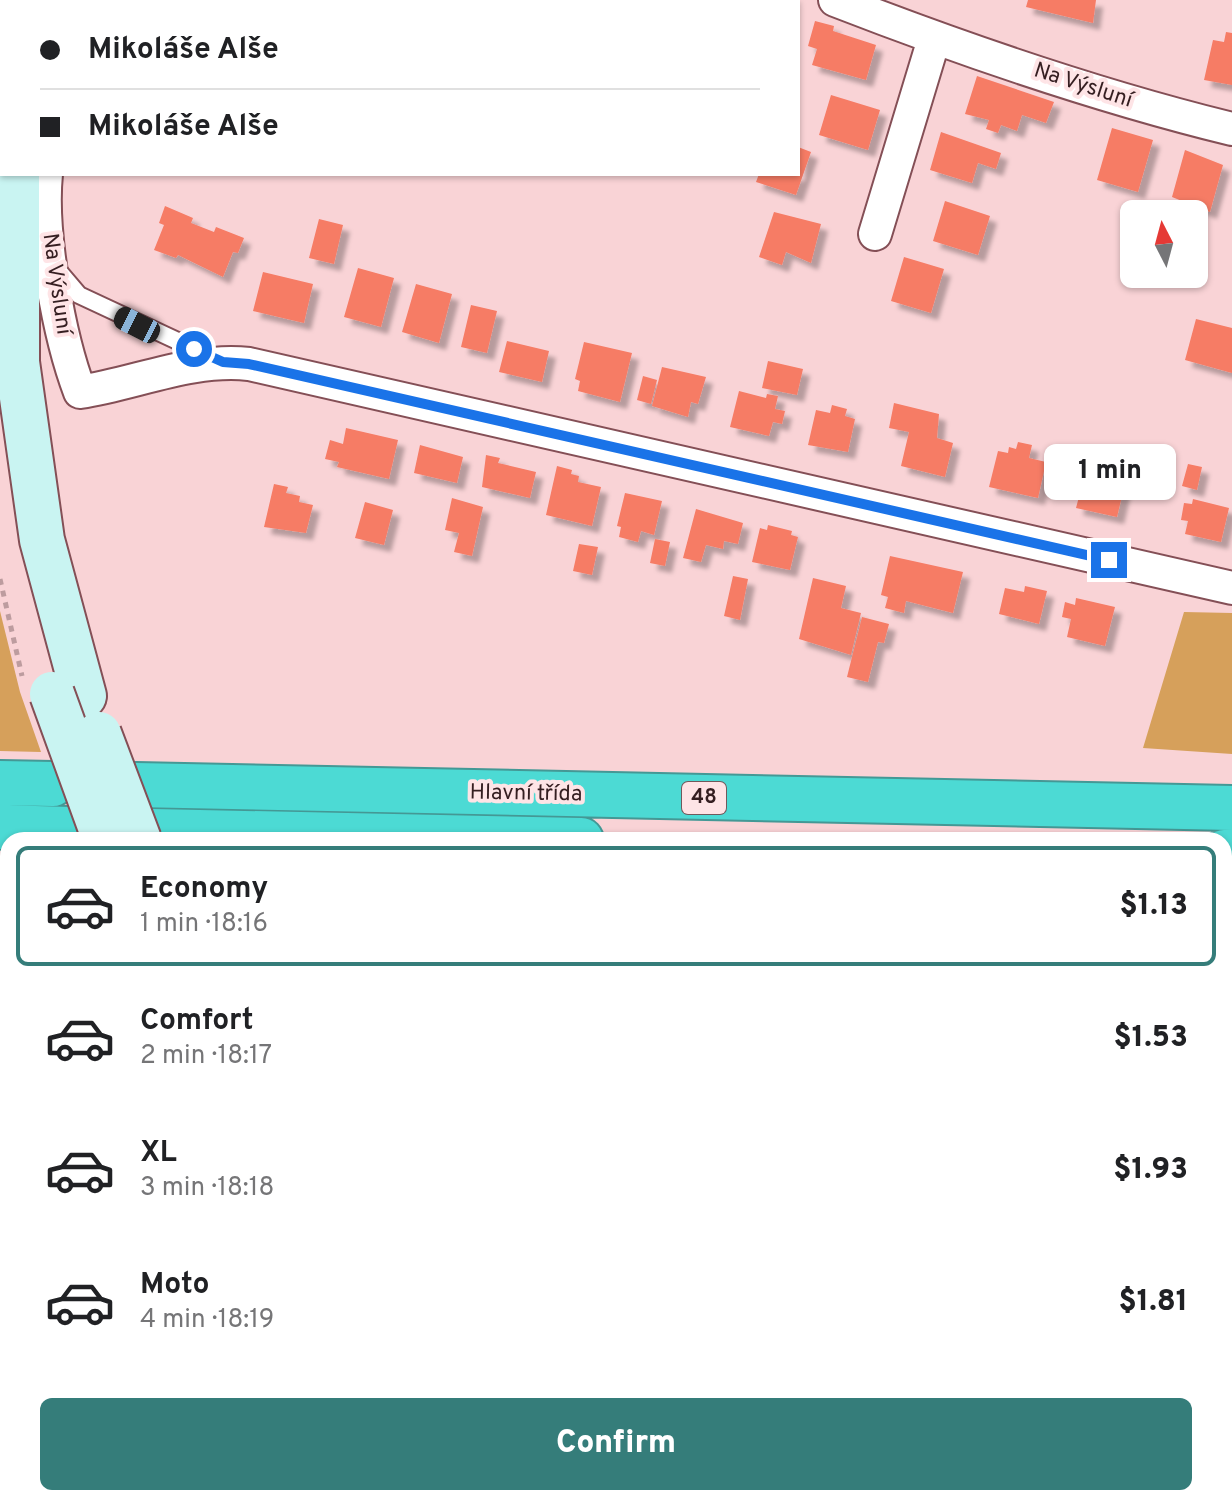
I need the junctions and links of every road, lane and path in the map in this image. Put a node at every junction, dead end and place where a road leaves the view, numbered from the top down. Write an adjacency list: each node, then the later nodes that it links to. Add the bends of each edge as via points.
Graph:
1 (835, 0): 2 (street, Na Výsluní)
2 (934, 39): 3 (street, Na Výsluní); 6 (street)
3 (1232, 129)
4 (17, 176): 9 (main road)
5 (46, 176): 7 (street, Na Výsluní)
6 (875, 234)
7 (52, 264): 10 (lane, via 79,295); 10 (street, Na Výsluní, via 68,360 80,392)
8 (0, 323): 9 (main road)
9 (17, 362): 14 (main road, via 42,540)
10 (223, 362): 13 (street)
11 (0, 459): 14 (main road, via 27,605)
12 (0, 579): 14 (path)
13 (1232, 588)
14 (53, 690): 21 (main road, bridge); 22 (main road, bridge)
15 (0, 783): 16 (highway)
16 (53, 784)
17 (136, 785): 18 (highway, Hlavní třída / 48)
18 (1232, 808)
19 (0, 827): 20 (highway)
20 (62, 832)
21 (87, 832)
22 (144, 832)

